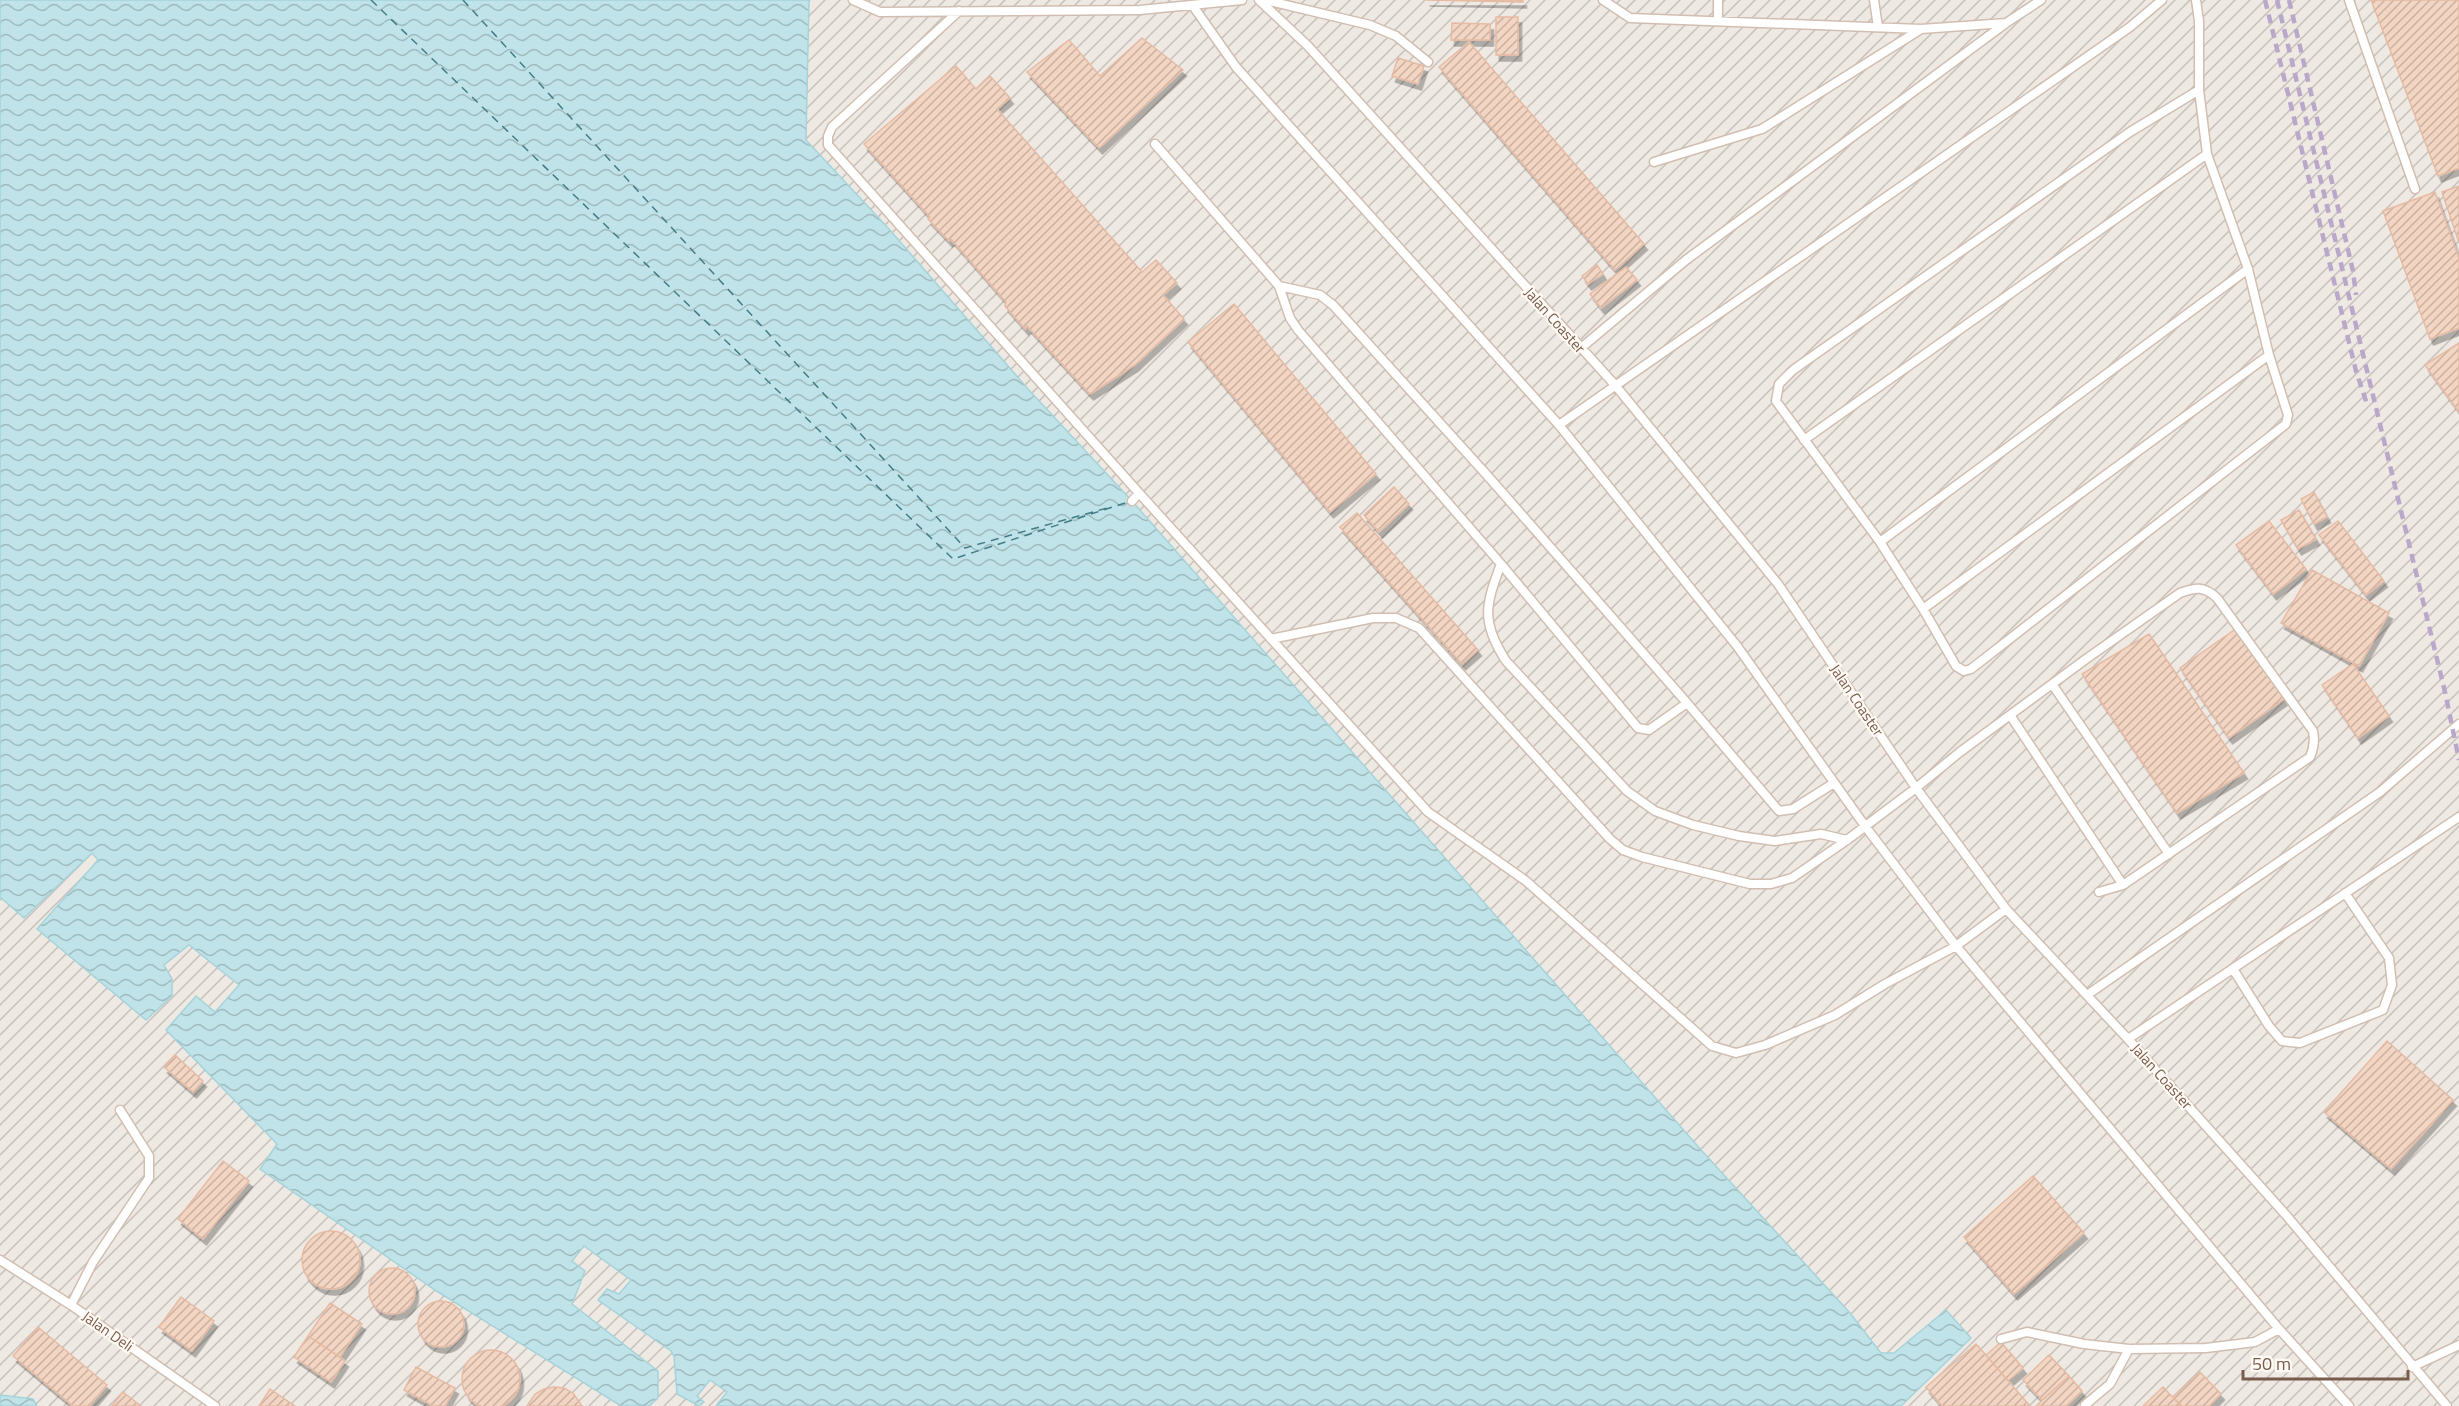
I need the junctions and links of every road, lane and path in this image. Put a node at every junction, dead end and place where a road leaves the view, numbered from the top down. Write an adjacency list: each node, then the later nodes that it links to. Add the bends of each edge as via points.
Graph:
1 (854, 0): 13 (lane, via 880,12)
2 (1242, 0): 12 (lane)
3 (1259, 0): 26 (lane, Jalan Coaster, via 1308,46)
4 (1265, 0): 18 (lane, via 1370,25 1396,36)
5 (1603, 0): 14 (lane, via 1630,18)
6 (1718, 0): 14 (lane)
7 (1874, 0): 16 (lane)
8 (2041, 0): 15 (lane)
9 (2162, 0): 28 (lane, via 2130,27)
10 (2196, 0): 19 (lane)
11 (2349, 0): 23 (lane)
12 (1193, 3): 13 (lane, via 1140,10); 29 (lane, via 1236,67)
13 (959, 11): 31 (lane, via 832,127 828,145)
14 (1718, 20): 16 (lane)
15 (2006, 23): 17 (lane); 26 (lane, via 1686,260)
16 (1878, 27): 17 (lane)
17 (1921, 28): 22 (lane, via 1762,129)
18 (1428, 62)
19 (2199, 90): 21 (lane); 30 (lane, via 2130,132 1793,370 1779,384 1776,401)
20 (1155, 144): 25 (lane)
21 (2207, 154): 24 (lane); 30 (lane)
22 (1654, 162)
23 (2415, 189)
24 (2248, 269): 27 (lane); 33 (lane)
25 (1280, 286): 34 (lane, via 1298,330); 38 (lane, via 1320,295 1334,305)
26 (1581, 348): 28 (lane, Jalan Coaster)
27 (2269, 355): 35 (lane); 35 (lane, via 2288,415 2286,424 1971,669 1964,671 1956,666)
28 (1615, 385): 29 (lane); 42 (lane, Jalan Coaster, via 1778,584)
29 (1559, 425): 41 (lane, via 1737,646)
30 (1804, 440): 33 (lane)
31 (1139, 493): 32 (lane); 36 (lane)
32 (1131, 501)
33 (1880, 542): 35 (lane)
34 (1501, 564): 38 (lane, via 1638,728 1649,730); 45 (lane, via 1489,603 1488,622 1493,640 1506,661 1627,791 1655,811 1738,836 1775,841 1821,834)
35 (1923, 609)
36 (1271, 639): 45 (lane, via 1372,618 1396,618 1419,628 1610,839 1623,850 1642,857 1750,884 1772,884 1791,878); 51 (lane, via 1428,812 1526,881 1712,1046 1736,1053 1765,1045 1835,1015)
37 (2052, 684): 39 (lane); 46 (lane); 46 (lane, via 2180,593 2199,587 2217,598 2313,732 2315,741 2310,757)
38 (1687, 703): 41 (lane, via 1779,811 1793,809)
39 (2010, 715): 42 (lane); 47 (lane)
40 (2459, 724): 53 (lane, via 2380,792)
41 (1833, 783): 44 (lane)
42 (1916, 788): 44 (lane); 50 (lane, Jalan Coaster)
43 (2459, 817): 49 (lane)
44 (1865, 826): 45 (lane); 51 (lane)
45 (1847, 840)
46 (2169, 854): 47 (lane)
47 (2123, 885): 48 (lane)
48 (2099, 892)
49 (2345, 893): 52 (lane); 52 (lane, via 2389,958 2392,985 2383,1010 2300,1043 2282,1041)
50 (2006, 909): 51 (lane); 53 (lane, Jalan Coaster)
51 (1956, 946): 58 (lane)
52 (2233, 969): 54 (lane)
53 (2087, 995): 54 (lane, Jalan Coaster)
54 (2128, 1039): 62 (lane, Jalan Coaster, via 2286,1215)
55 (120, 1110): 57 (lane, via 149,1156 149,1178 93,1262)
56 (0, 1260): 57 (lane, Jalan Deli)
57 (71, 1305): 64 (lane, Jalan Deli)
58 (2279, 1329): 61 (lane, via 2255,1342 2206,1348); 65 (lane)
59 (2001, 1339): 61 (lane, via 2027,1332)
60 (2459, 1345): 62 (lane)
61 (2129, 1349): 63 (lane, via 2110,1384)
62 (2412, 1367): 66 (lane, Jalan Coaster)
63 (2085, 1405)
64 (215, 1406)
65 (2349, 1406)
66 (2447, 1406)

